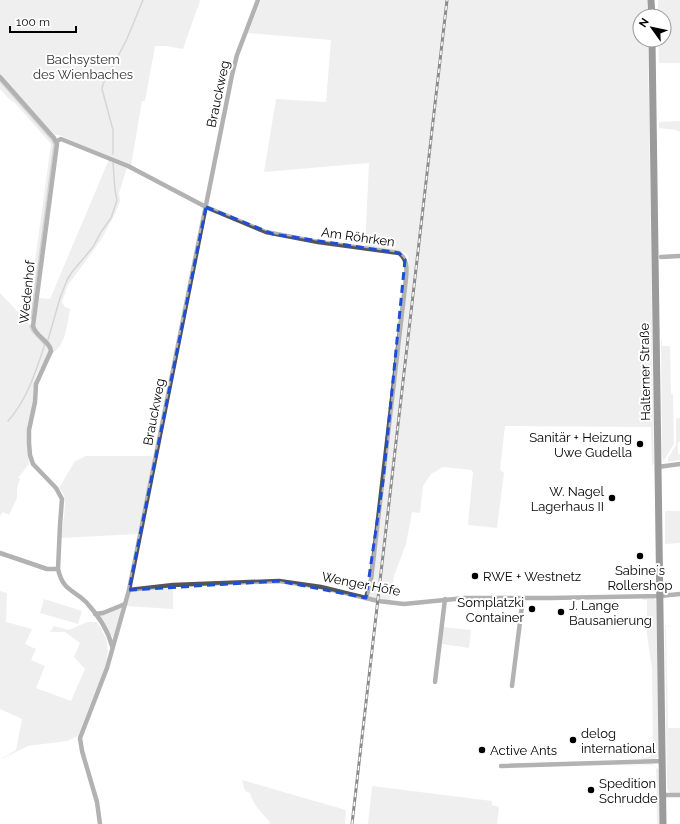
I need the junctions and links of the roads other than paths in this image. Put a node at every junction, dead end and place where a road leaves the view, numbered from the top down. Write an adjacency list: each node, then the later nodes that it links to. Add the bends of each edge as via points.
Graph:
1 (258, 0): 5 (street, Brauckweg, via 237,54)
2 (652, 48): 9 (main road, Halterner Straße)
3 (0, 77): 4 (street)
4 (57, 141): 5 (street, Am Röhrken, via 61,140 128,166); 11 (street, Wedenhof, via 33,326 36,333 51,348 51,352 36,384 29,436 33,463 56,488 62,499)
5 (206, 207): 12 (street, Brauckweg); 15 (street, Am Röhrken, via 273,234 399,253 405,260 383,481 371,580)
6 (680, 256): 7 (street)
7 (661, 257)
8 (680, 464): 9 (street)
9 (658, 467): 14 (main road, Halterner Straße)
10 (0, 553): 11 (street, via 48,569)
11 (58, 569): 19 (street, Wedenhof, via 67,588 85,601)
12 (129, 590): 15 (street, Wenger Höfe, via 173,585 279,581); 18 (street, Brauckweg)
13 (680, 594): 14 (street, Wenger Höfe)
14 (660, 596): 16 (street, Wenger Höfe); 23 (main road, Halterner Straße)
15 (366, 598): 17 (street, Wenger Höfe, via 404,604)
16 (524, 598): 17 (street, Wenger Höfe); 22 (street)
17 (445, 599): 21 (street)
18 (125, 604): 19 (street); 20 (street, Brauckweg)
19 (95, 614): 20 (street, Wedenhof, via 107,632)
20 (112, 647): 27 (street, Brauckweg, via 102,682 80,738 97,802)
21 (435, 682)
22 (512, 686)
23 (663, 762): 24 (street); 25 (main road, Halterner Straße)
24 (502, 766)
25 (663, 795): 26 (street); 28 (main road, Halterner Straße)
26 (680, 795)
27 (100, 824)
28 (663, 824)

